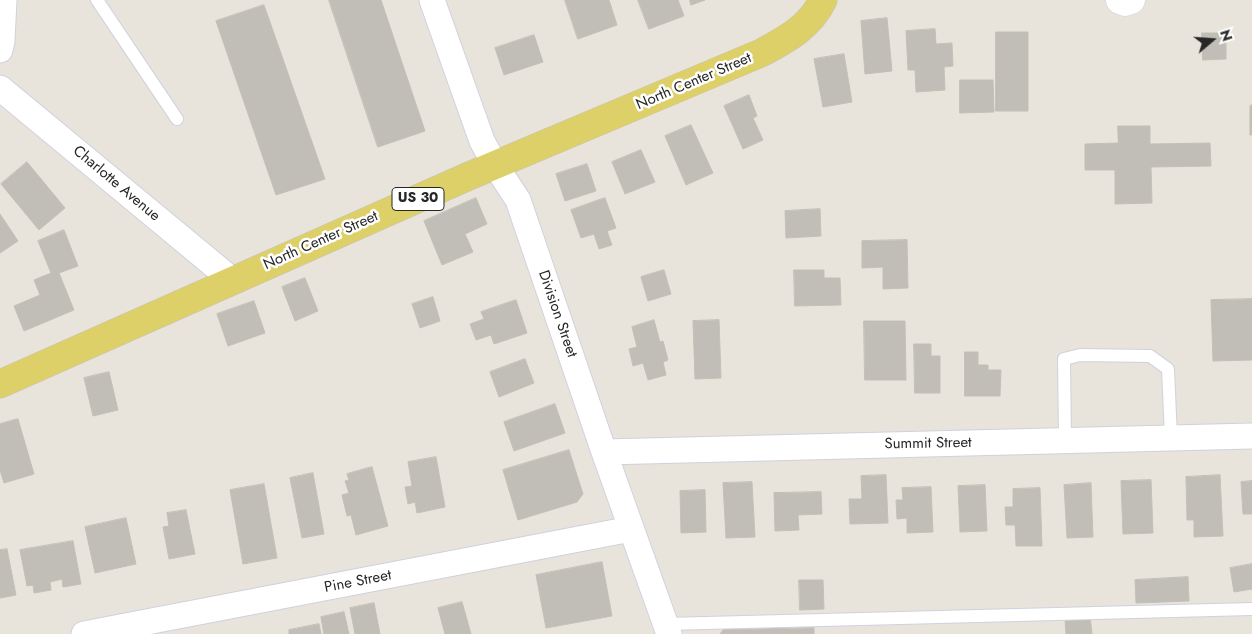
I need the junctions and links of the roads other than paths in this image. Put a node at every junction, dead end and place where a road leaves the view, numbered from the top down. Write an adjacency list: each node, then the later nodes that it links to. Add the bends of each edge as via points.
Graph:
1 (4, 0): 5 (street)
2 (97, 0): 7 (lane)
3 (432, 0): 8 (street, Division Street, via 482,141)
4 (823, 0): 8 (main road, North Center Street / US 30, via 801,29 761,53)
5 (0, 50)
6 (0, 88): 9 (street, Charlotte Avenue)
7 (177, 119)
8 (495, 165): 9 (main road, North Center Street / US 30); 14 (street, Division Street, via 518,200)
9 (232, 280): 10 (main road, North Center Street / US 30)
10 (0, 384)
11 (1252, 436): 12 (street, Summit Street)
12 (1171, 438): 13 (street, Summit Street); 13 (lane, via 1168,369 1150,356 1080,355 1064,359)
13 (1065, 441): 14 (street, Summit Street)
14 (604, 452): 15 (street, Division Street)
15 (632, 529): 17 (street, Division Street); 18 (street, Pine Street)
16 (1252, 609): 17 (lane)
17 (667, 629)
18 (84, 634)

